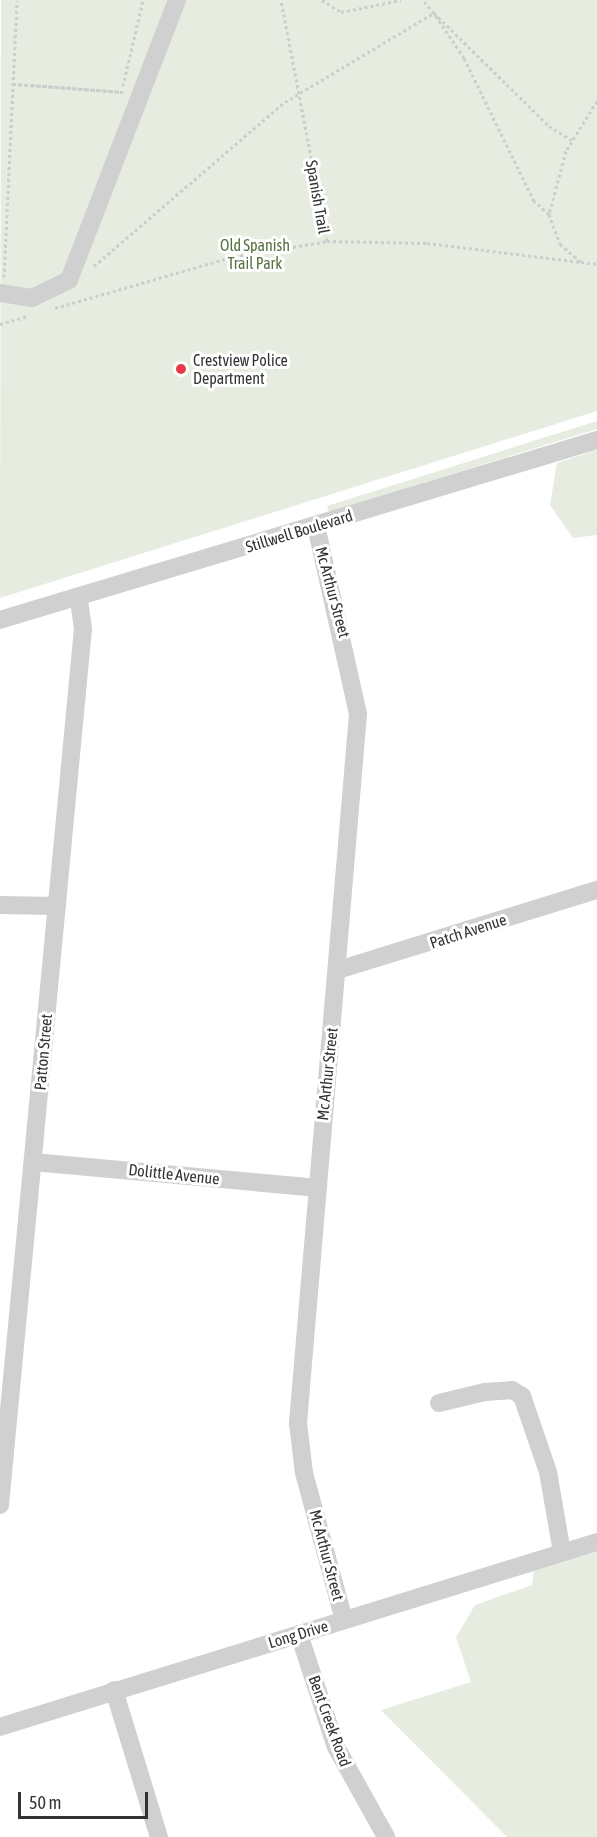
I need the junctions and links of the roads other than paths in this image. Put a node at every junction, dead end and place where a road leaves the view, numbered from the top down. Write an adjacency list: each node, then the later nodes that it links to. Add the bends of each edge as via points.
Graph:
1 (177, 0): 2 (street, via 69,280 32,298)
2 (2, 289)
3 (597, 440): 4 (street, Stillwell Boulevard)
4 (316, 526): 5 (street, Stillwell Boulevard); 10 (street, Mc Arthur Street, via 358,714)
5 (79, 599): 6 (street, Stillwell Boulevard); 9 (street, Patton Street, via 83,629)
6 (0, 620)
7 (597, 890): 10 (street, Patch Avenue)
8 (0, 905): 9 (street)
9 (57, 906): 11 (street, Patton Street)
10 (338, 970): 12 (street, Mc Arthur Street)
11 (33, 1162): 12 (street, Dolittle Avenue); 14 (street, Patton Street)
12 (316, 1188): 17 (street, Mc Arthur Street, via 298,1423 304,1473)
13 (439, 1403): 16 (street, via 485,1392 512,1390 522,1396 548,1472)
14 (0, 1505)
15 (597, 1542): 16 (street, Long Drive)
16 (562, 1552): 17 (street, Long Drive)
17 (344, 1620): 18 (street, Long Drive)
18 (299, 1634): 19 (street, Long Drive); 22 (street, Bent Creek Road, via 336,1747)
19 (114, 1690): 20 (street, Long Drive); 21 (street)
20 (0, 1727)
21 (159, 1837)
22 (386, 1837)

